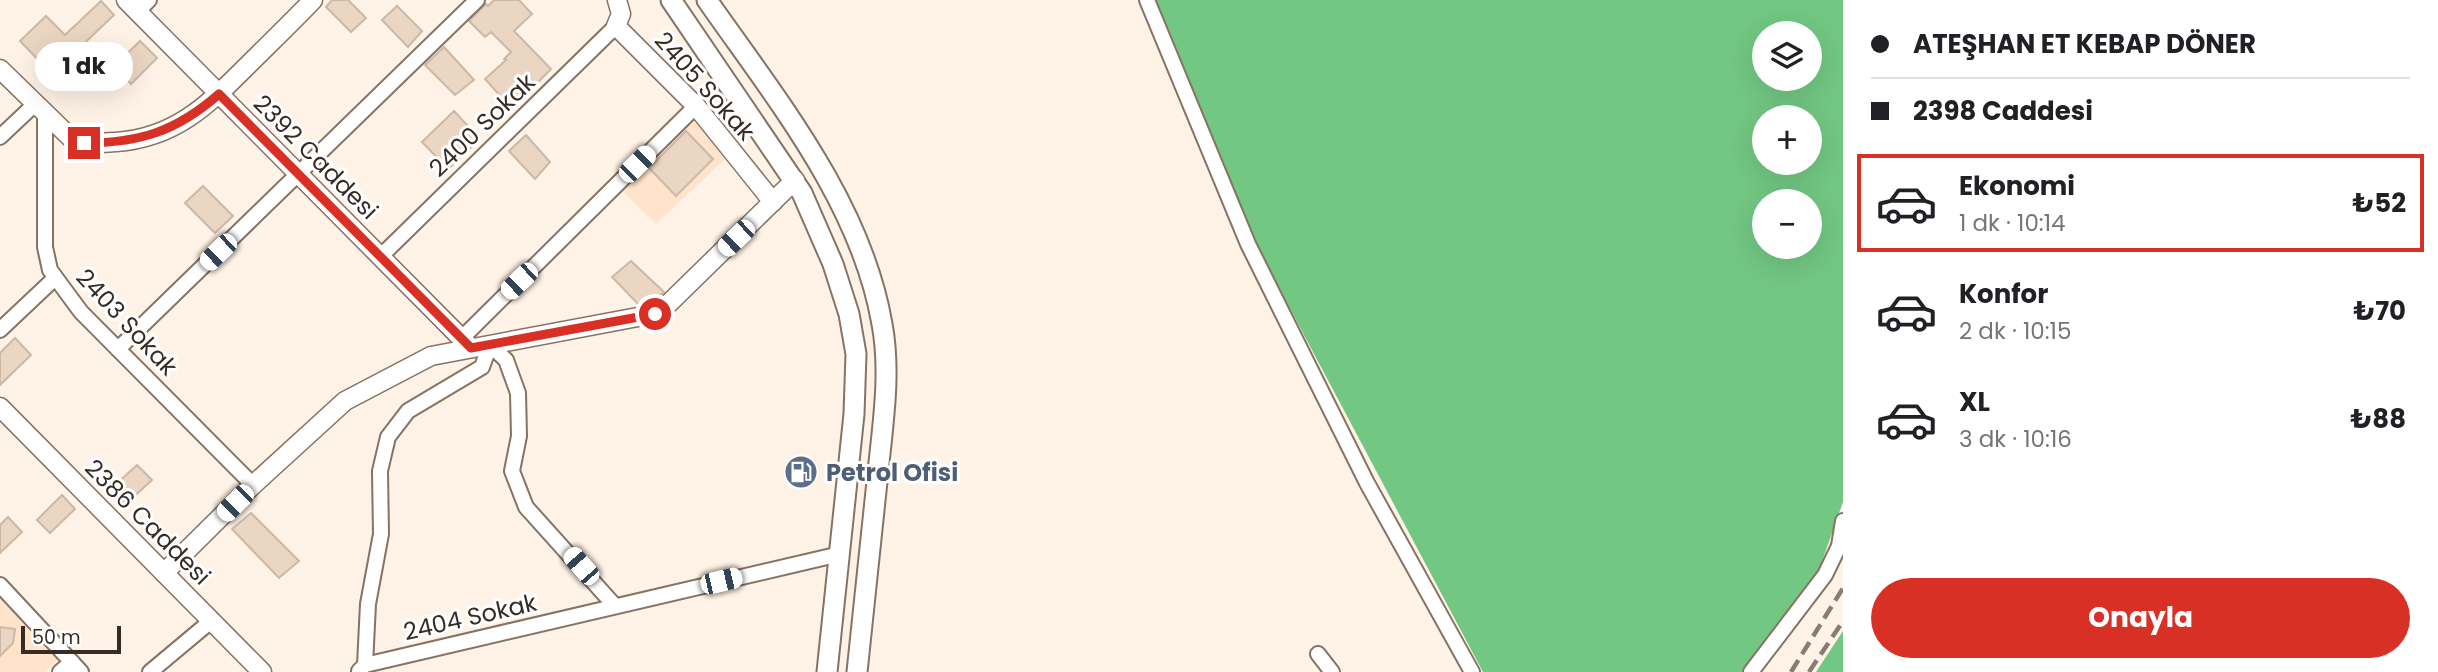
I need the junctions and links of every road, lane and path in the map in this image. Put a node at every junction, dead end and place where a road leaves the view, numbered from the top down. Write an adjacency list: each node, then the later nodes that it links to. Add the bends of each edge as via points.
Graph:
1 (313, 0): 10 (street)
2 (477, 0): 14 (street)
3 (617, 0): 8 (street, via 621,14)
4 (671, 0): 15 (main road)
5 (707, 0): 38 (main road, via 831,183 879,309 886,364 884,403)
6 (1147, 0): 40 (street, via 1248,244 1367,483)
7 (138, 4): 10 (street, 2392 Caddesi)
8 (616, 26): 11 (street, 2405 Sokak); 17 (street, 2400 Sokak)
9 (0, 69): 12 (street)
10 (219, 94): 12 (street, via 172,128 122,142 73,140); 14 (street, 2392 Caddesi)
11 (696, 106): 16 (street, 2405 Sokak); 20 (street)
12 (40, 109): 13 (street); 18 (street, 2403 Sokak, via 45,247)
13 (0, 137)
14 (298, 174): 17 (street, 2392 Caddesi); 22 (street)
15 (795, 180): 16 (street); 26 (main road, via 833,264 856,354)
16 (773, 202): 21 (street, via 659,313)
17 (380, 257): 20 (street, 2392 Caddesi)
18 (55, 278): 19 (street); 22 (street, 2403 Sokak)
19 (0, 330)
20 (466, 344): 21 (street); 24 (street, via 425,357 345,401)
21 (490, 345): 29 (street, via 506,360 518,393 519,436 512,471 526,507); 33 (street, via 482,367 408,411 388,437 380,471 381,534)
22 (118, 349): 24 (street, 2403 Sokak)
23 (0, 407): 27 (street, 2386 Caddesi)
24 (253, 485): 27 (street)
25 (1843, 521): 41 (street, via 1839,546 1825,575)
26 (840, 554): 29 (street, 2404 Sokak); 37 (main road)
27 (164, 573): 30 (street, 2386 Caddesi)
28 (0, 585): 32 (street)
29 (615, 606): 33 (street, 2404 Sokak)
30 (211, 621): 35 (street); 36 (street, 2386 Caddesi)
31 (1318, 654): 39 (street)
32 (76, 667): 34 (street)
33 (362, 668)
34 (60, 672)
35 (150, 672)
36 (262, 672)
37 (827, 672)
38 (857, 672)
39 (1332, 672)
40 (1472, 672)
41 (1751, 672)

